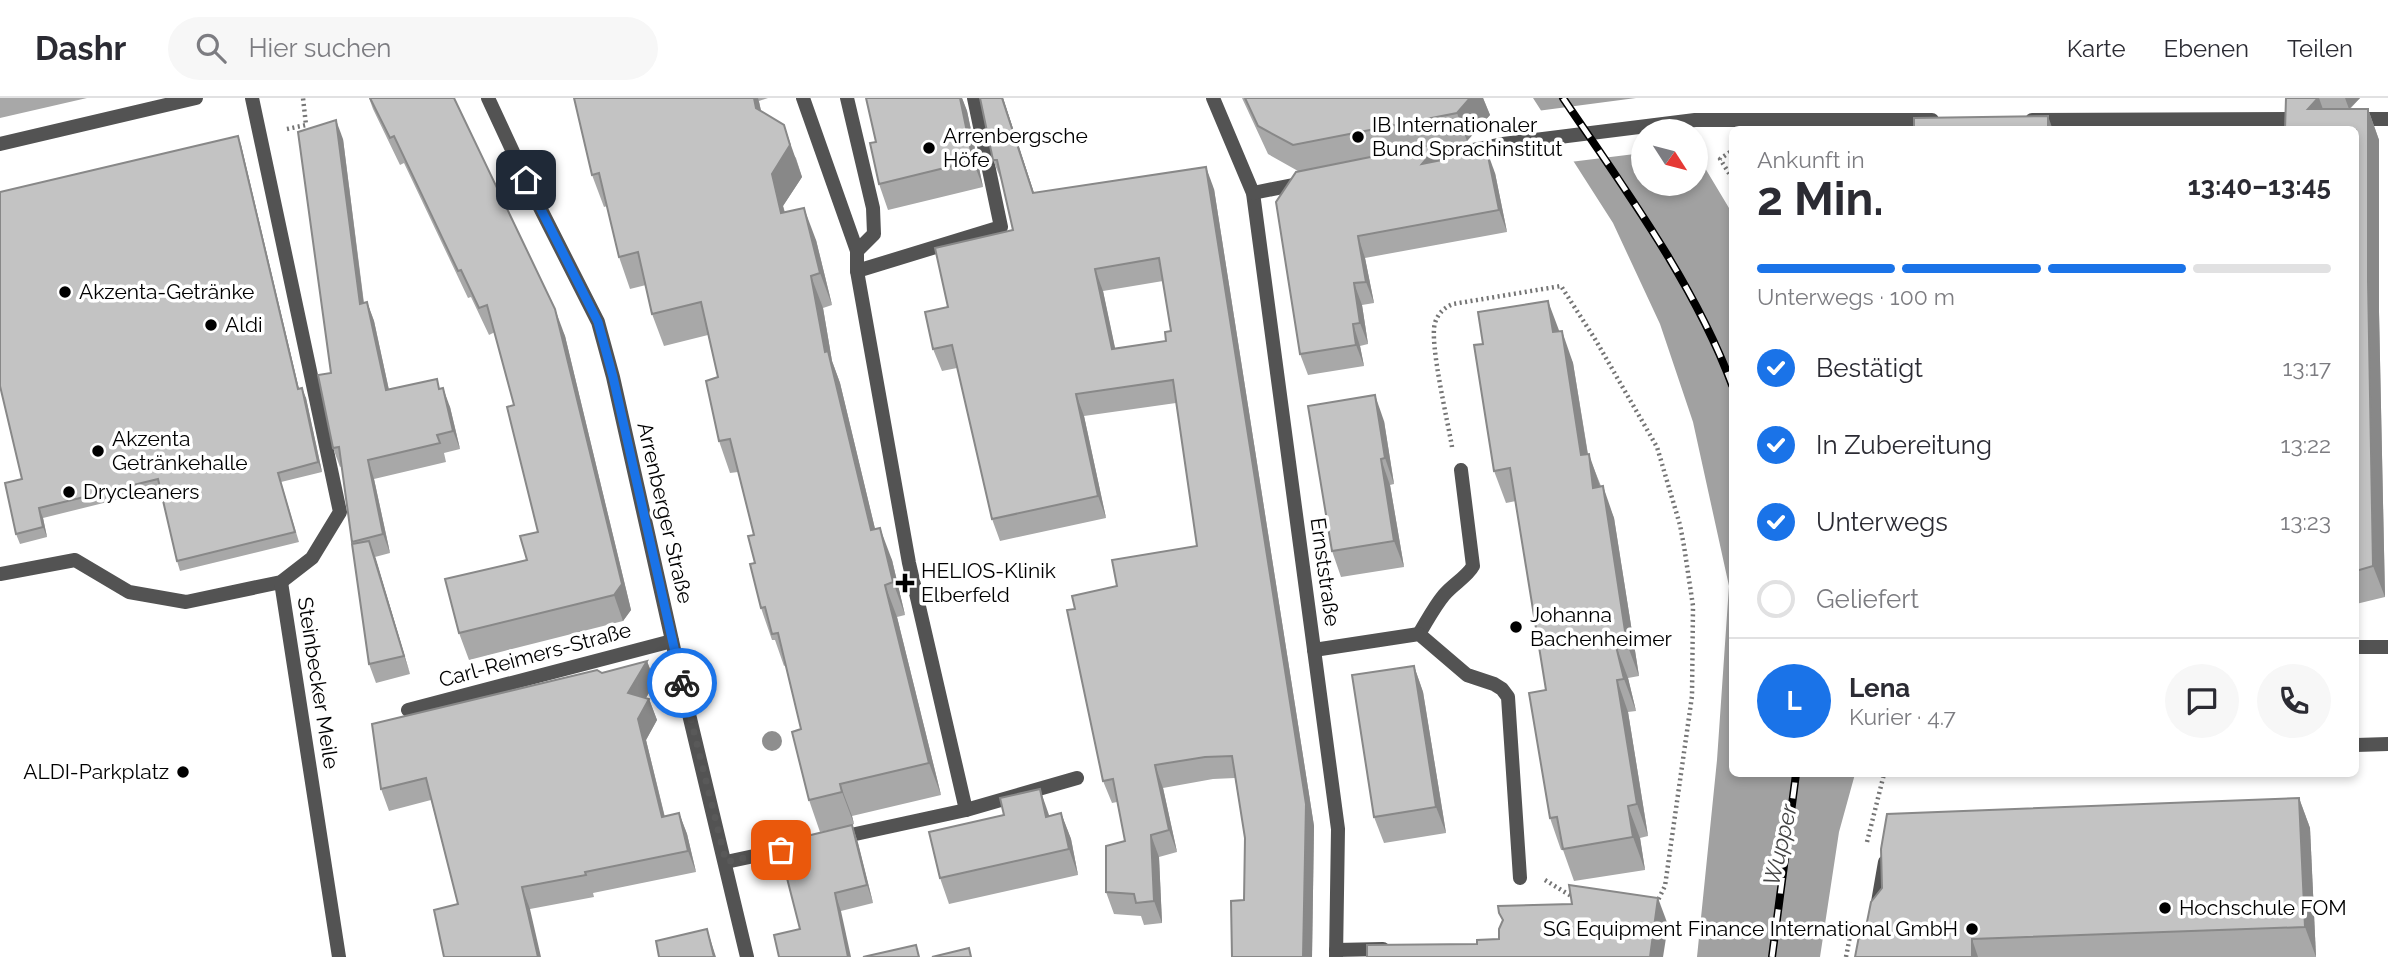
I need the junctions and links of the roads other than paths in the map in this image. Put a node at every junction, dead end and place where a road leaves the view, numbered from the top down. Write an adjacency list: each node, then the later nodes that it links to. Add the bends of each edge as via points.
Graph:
1 (196, 98): 12 (street)
2 (252, 98): 20 (street, via 340,512 312,558)
3 (488, 98): 22 (street, Arrenberger Straße, via 598,322)
4 (803, 98): 16 (street)
5 (847, 98): 16 (street, via 873,208 874,234)
6 (974, 98): 17 (street, via 1002,227)
7 (1213, 98): 15 (street, Ernststraße)
8 (2388, 119): 10 (street)
9 (1950, 120): 11 (street)
10 (2018, 120)
11 (1881, 125): 13 (street, via 1695,120 1503,144)
12 (0, 144)
13 (1411, 162)
14 (1319, 180): 15 (street)
15 (1253, 193): 25 (street, Ernststraße)
16 (857, 251): 17 (street)
17 (857, 271): 30 (street, via 909,563)
18 (1461, 470): 21 (street, via 1473,566 1443,596)
19 (0, 575): 20 (street, Steinbecker Meile, via 75,560 129,592 186,601)
20 (281, 582): 37 (street, Steinbecker Meile)
21 (1419, 634): 25 (street); 33 (street, via 1467,675 1494,684 1508,697)
22 (672, 640): 26 (street, Carl-Reimers-Straße); 32 (street, Arrenberger Straße)
23 (2388, 646): 24 (street)
24 (2359, 647)
25 (1314, 650): 36 (street, Ernststraße, via 1338,828)
26 (408, 710)
27 (2388, 744): 28 (street)
28 (2359, 745)
29 (1077, 778): 30 (street)
30 (966, 810): 32 (street)
31 (1889, 843): 34 (street)
32 (726, 862): 38 (street, Arrenberger Straße)
33 (1520, 878)
34 (1875, 919)
35 (1391, 949): 36 (street)
36 (1336, 954)
37 (339, 957)
38 (747, 957)

